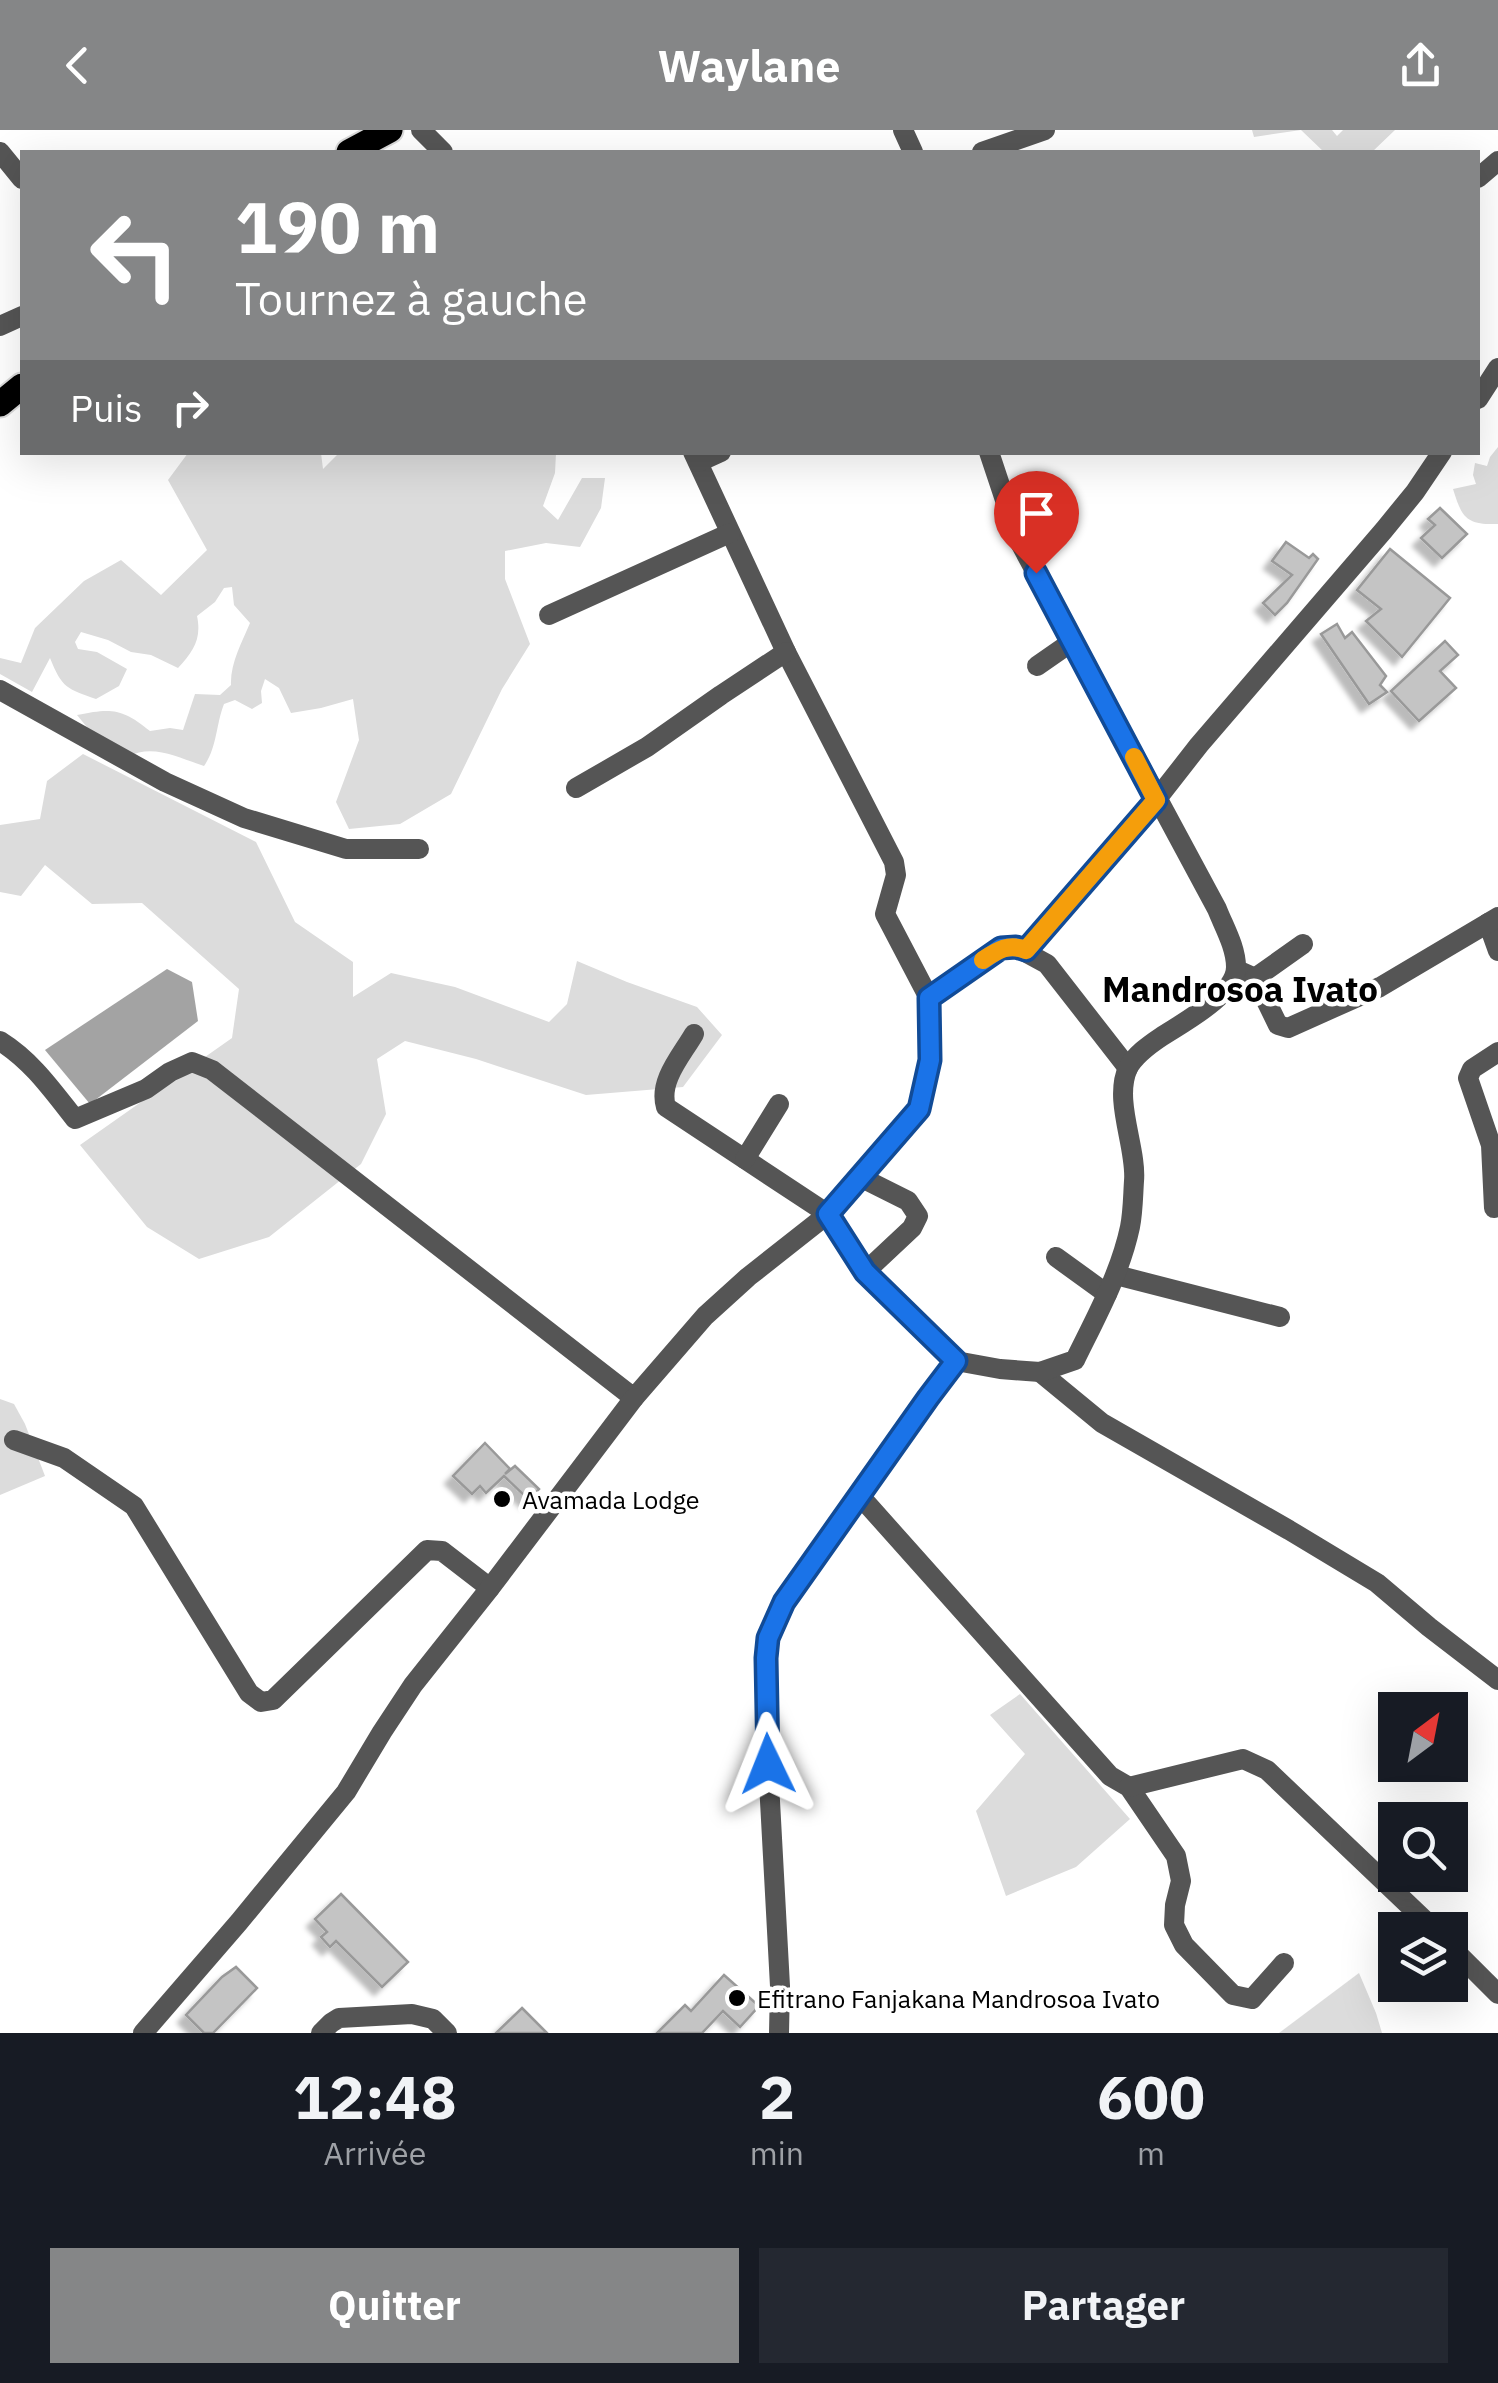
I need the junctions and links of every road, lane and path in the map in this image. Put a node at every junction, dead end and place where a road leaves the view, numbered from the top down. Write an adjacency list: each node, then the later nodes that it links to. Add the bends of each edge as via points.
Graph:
1 (390, 130): 4 (main road)
2 (422, 130): 5 (street)
3 (1045, 130): 6 (street)
4 (353, 150)
5 (442, 150)
6 (988, 150)
7 (0, 152): 8 (street)
8 (20, 177)
9 (1498, 368): 11 (street)
10 (20, 388): 12 (main road)
11 (1480, 396)
12 (0, 404)
13 (990, 455): 18 (street, via 1018,539)
14 (1440, 455): 23 (street)
15 (696, 457): 16 (street)
16 (730, 533): 17 (street); 19 (street)
17 (549, 614)
18 (1073, 641): 20 (street); 23 (street)
19 (786, 652): 22 (street, via 647,748); 30 (street, via 894,862 885,914)
20 (1037, 666)
21 (0, 690): 24 (street, via 244,818 346,850)
22 (576, 788)
23 (1156, 800): 27 (street); 29 (street)
24 (419, 849)
25 (1493, 920): 28 (street); 29 (street, via 1380,987 1288,1028 1278,1026)
26 (1304, 944): 29 (street)
27 (1026, 950): 30 (street, via 1001,948); 34 (street, via 1047,964)
28 (1498, 951)
29 (1246, 974): 34 (street)
30 (929, 998): 37 (street, via 930,1060 919,1109)
31 (694, 1034): 36 (street, via 667,1080 666,1107)
32 (0, 1041): 46 (street, via 45,1079 74,1120 192,1062 212,1070)
33 (1498, 1052): 38 (street, via 1468,1078 1491,1145)
34 (1128, 1068): 42 (street, via 1125,1106 1135,1175 1130,1225)
35 (779, 1104): 36 (street)
36 (745, 1159): 39 (street)
37 (860, 1177): 39 (street); 41 (street, via 908,1201 918,1216)
38 (1494, 1208)
39 (828, 1214): 41 (street); 46 (street, via 706,1316)
40 (1056, 1258): 42 (street)
41 (865, 1272): 44 (street)
42 (1112, 1285): 43 (street); 45 (street, via 1075,1360)
43 (1280, 1316)
44 (956, 1361): 45 (street); 48 (street)
45 (1040, 1372): 50 (street, via 1102,1423 1377,1583)
46 (634, 1398): 49 (street)
47 (14, 1440): 49 (street, via 64,1458 134,1506 249,1693 261,1702 273,1700 426,1550 442,1550)
48 (860, 1496): 51 (street, via 1110,1776); 59 (street, via 784,1602 768,1638)
49 (490, 1588): 56 (street, via 413,1686 346,1792)
50 (1498, 1680)
51 (1129, 1786): 52 (street, via 1243,1760 1266,1770); 53 (street, via 1176,1856 1182,1880 1174,1925 1184,1945 1233,1995 1252,1999)
52 (1416, 1912)
53 (1284, 1963)
54 (1468, 1964): 55 (street)
55 (1498, 1994)
56 (143, 2033)
57 (321, 2033): 58 (street, via 340,2018 412,2014 433,2019)
58 (448, 2033)
59 (779, 2033)

